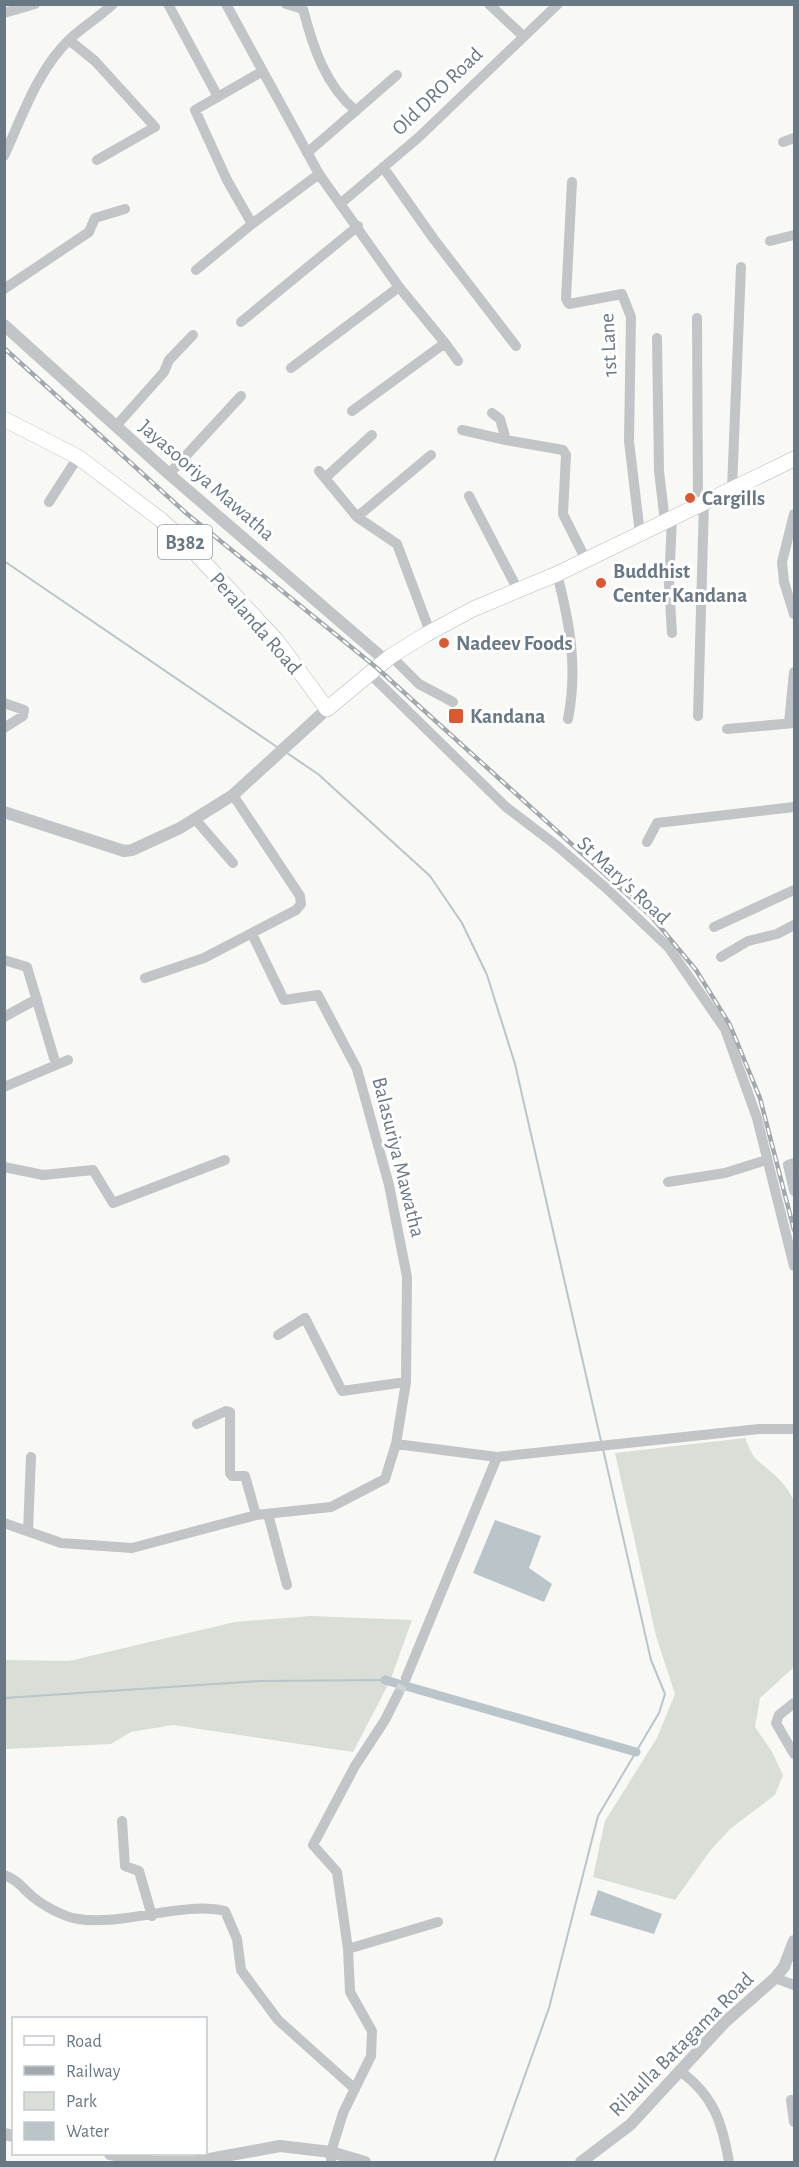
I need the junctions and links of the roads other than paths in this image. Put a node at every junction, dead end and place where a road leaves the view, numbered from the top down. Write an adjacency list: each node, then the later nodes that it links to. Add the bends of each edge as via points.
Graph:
1 (35, 4): 8 (street)
2 (113, 4): 10 (street)
3 (168, 4): 13 (street)
4 (226, 4): 11 (street)
5 (286, 4): 14 (street, via 303,9 314,50 339,97)
6 (489, 4): 9 (street)
7 (558, 4): 9 (street, Old DRO Road)
8 (4, 13)
9 (523, 36): 20 (street, Old DRO Road)
10 (69, 40): 18 (street, via 27,105); 19 (street, via 95,61 155,127)
11 (263, 71): 13 (street); 17 (street)
12 (397, 75): 14 (street)
13 (218, 97): 25 (street, via 195,110)
14 (356, 111): 17 (street)
15 (795, 138): 16 (street)
16 (783, 142)
17 (308, 153): 21 (street)
18 (4, 156)
19 (97, 160)
20 (383, 167): 23 (street, Old DRO Road); 39 (street)
21 (319, 174): 23 (street); 25 (street)
22 (572, 182): 61 (street, 1st Lane, via 569,304 622,294 631,316 629,441)
23 (337, 200): 26 (street)
24 (125, 209): 32 (street, via 95,218 89,232)
25 (252, 224): 30 (street)
26 (357, 226): 31 (street); 34 (street)
27 (795, 236): 28 (street)
28 (770, 241)
29 (741, 267): 54 (street)
30 (196, 270)
31 (399, 287): 38 (street); 41 (street)
32 (4, 289)
33 (697, 318): 57 (street)
34 (241, 322)
35 (4, 325): 46 (street, Jayasooriya Mawatha)
36 (193, 335): 46 (street)
37 (657, 338): 60 (street, via 659,471)
38 (445, 343): 40 (street); 43 (street)
39 (516, 346)
40 (458, 360)
41 (291, 368)
42 (241, 396): 53 (street)
43 (352, 411)
44 (492, 413): 49 (street, via 500,419)
45 (4, 419): 51 (main road, Peralanda Road / B382)
46 (116, 426): 53 (street, Jayasooriya Mawatha)
47 (462, 430): 49 (street)
48 (372, 435): 59 (street, via 323,474)
49 (506, 440): 62 (street, via 563,450 563,514)
50 (431, 455): 59 (street)
51 (78, 457): 56 (street); 73 (main road, Peralanda Road / B382, via 187,544 277,642)
52 (795, 459): 54 (main road)
53 (169, 474): 68 (street, Jayasooriya Mawatha)
54 (732, 489): 57 (main road)
55 (469, 496): 64 (street)
56 (49, 502)
57 (701, 504): 60 (main road); 74 (street)
58 (795, 514): 65 (street, via 782,562)
59 (357, 517): 66 (street, via 397,544)
60 (668, 520): 61 (main road); 67 (street)
61 (640, 534): 62 (main road)
62 (586, 560): 63 (main road)
63 (557, 574): 64 (main road); 75 (street, via 570,622 574,660)
64 (519, 592): 66 (main road)
65 (795, 614)
66 (430, 632): 68 (main road)
67 (672, 633)
68 (388, 659): 70 (main road); 71 (street, via 419,684)
69 (795, 672): 76 (street)
70 (370, 674): 73 (main road); 99 (street, St Mary's Road, via 506,807 606,888 669,948 725,1029 757,1118)
71 (453, 702)
72 (4, 703): 77 (street, via 24,710 23,716)
73 (327, 709): 79 (street)
74 (698, 716)
75 (568, 719)
76 (792, 723): 78 (street)
77 (4, 729)
78 (727, 729)
79 (233, 795): 82 (street); 88 (street, via 300,896 301,904)
80 (795, 807): 83 (street, via 657,824)
81 (4, 812): 82 (street, via 124,851)
82 (195, 819): 84 (street)
83 (647, 842)
84 (233, 863)
85 (795, 890): 87 (street)
86 (795, 925): 89 (street, via 748,941)
87 (714, 927)
88 (252, 934): 91 (street, via 204,958); 105 (street, Balasuriya Mawatha, via 284,1000 318,995 357,1069 389,1185 407,1277)
89 (721, 957)
90 (4, 960): 92 (street, via 27,967)
91 (145, 978)
92 (38, 999): 93 (street); 94 (street)
93 (4, 1017)
94 (54, 1058)
95 (68, 1060): 96 (street)
96 (4, 1087)
97 (225, 1160): 100 (street, via 113,1203 93,1170 43,1175)
98 (791, 1164): 99 (street); 102 (street)
99 (768, 1166): 101 (street); 103 (street, St Mary's Road)
100 (4, 1167)
101 (668, 1182)
102 (795, 1191)
103 (795, 1266)
104 (278, 1335): 105 (street, via 305,1318 342,1391)
105 (406, 1382): 108 (street, Balasuriya Mawatha)
106 (197, 1424): 112 (street, via 230,1412 230,1473 245,1476)
107 (795, 1429): 110 (street, via 759,1429)
108 (396, 1444): 110 (street); 111 (street, Balasuriya Mawatha, via 385,1479 330,1507)
109 (30, 1457): 114 (street)
110 (497, 1457): 116 (street)
111 (267, 1514): 112 (street, Balasuriya Mawatha); 115 (street)
112 (256, 1515): 114 (street, Balasuriya Mawatha, via 132,1548 61,1543)
113 (4, 1523): 114 (street, Balasuriya Mawatha)
114 (28, 1531)
115 (287, 1585)
116 (406, 1678)
117 (398, 1694): 125 (street, via 313,1845 337,1872)
118 (795, 1703): 119 (street, via 779,1715 776,1723)
119 (795, 1754)
120 (122, 1821): 122 (street, via 125,1866 139,1871)
121 (4, 1875): 122 (street, via 18,1880 32,1897 78,1919)
122 (152, 1916): 129 (street, via 207,1907 225,1911 237,1939 241,1970 278,2020)
123 (438, 1922): 125 (street)
124 (795, 1941): 126 (street, Rilaulla Batagama Road)
125 (348, 1949): 129 (street, via 350,1992 372,2031 371,2056)
126 (775, 1978): 127 (street); 128 (street, Rilaulla Batagama Road, via 725,2022)
127 (795, 1985)
128 (680, 2071): 135 (street, Rilaulla Batagama Road, via 630,2125); 136 (street, via 694,2081 716,2110)
129 (354, 2089): 133 (street)
130 (791, 2100): 131 (street)
131 (795, 2122)
132 (116, 2155): 133 (street, via 154,2162 193,2162 280,2146)
133 (331, 2158): 134 (street)
134 (365, 2163)
135 (581, 2163)
136 (729, 2163)

